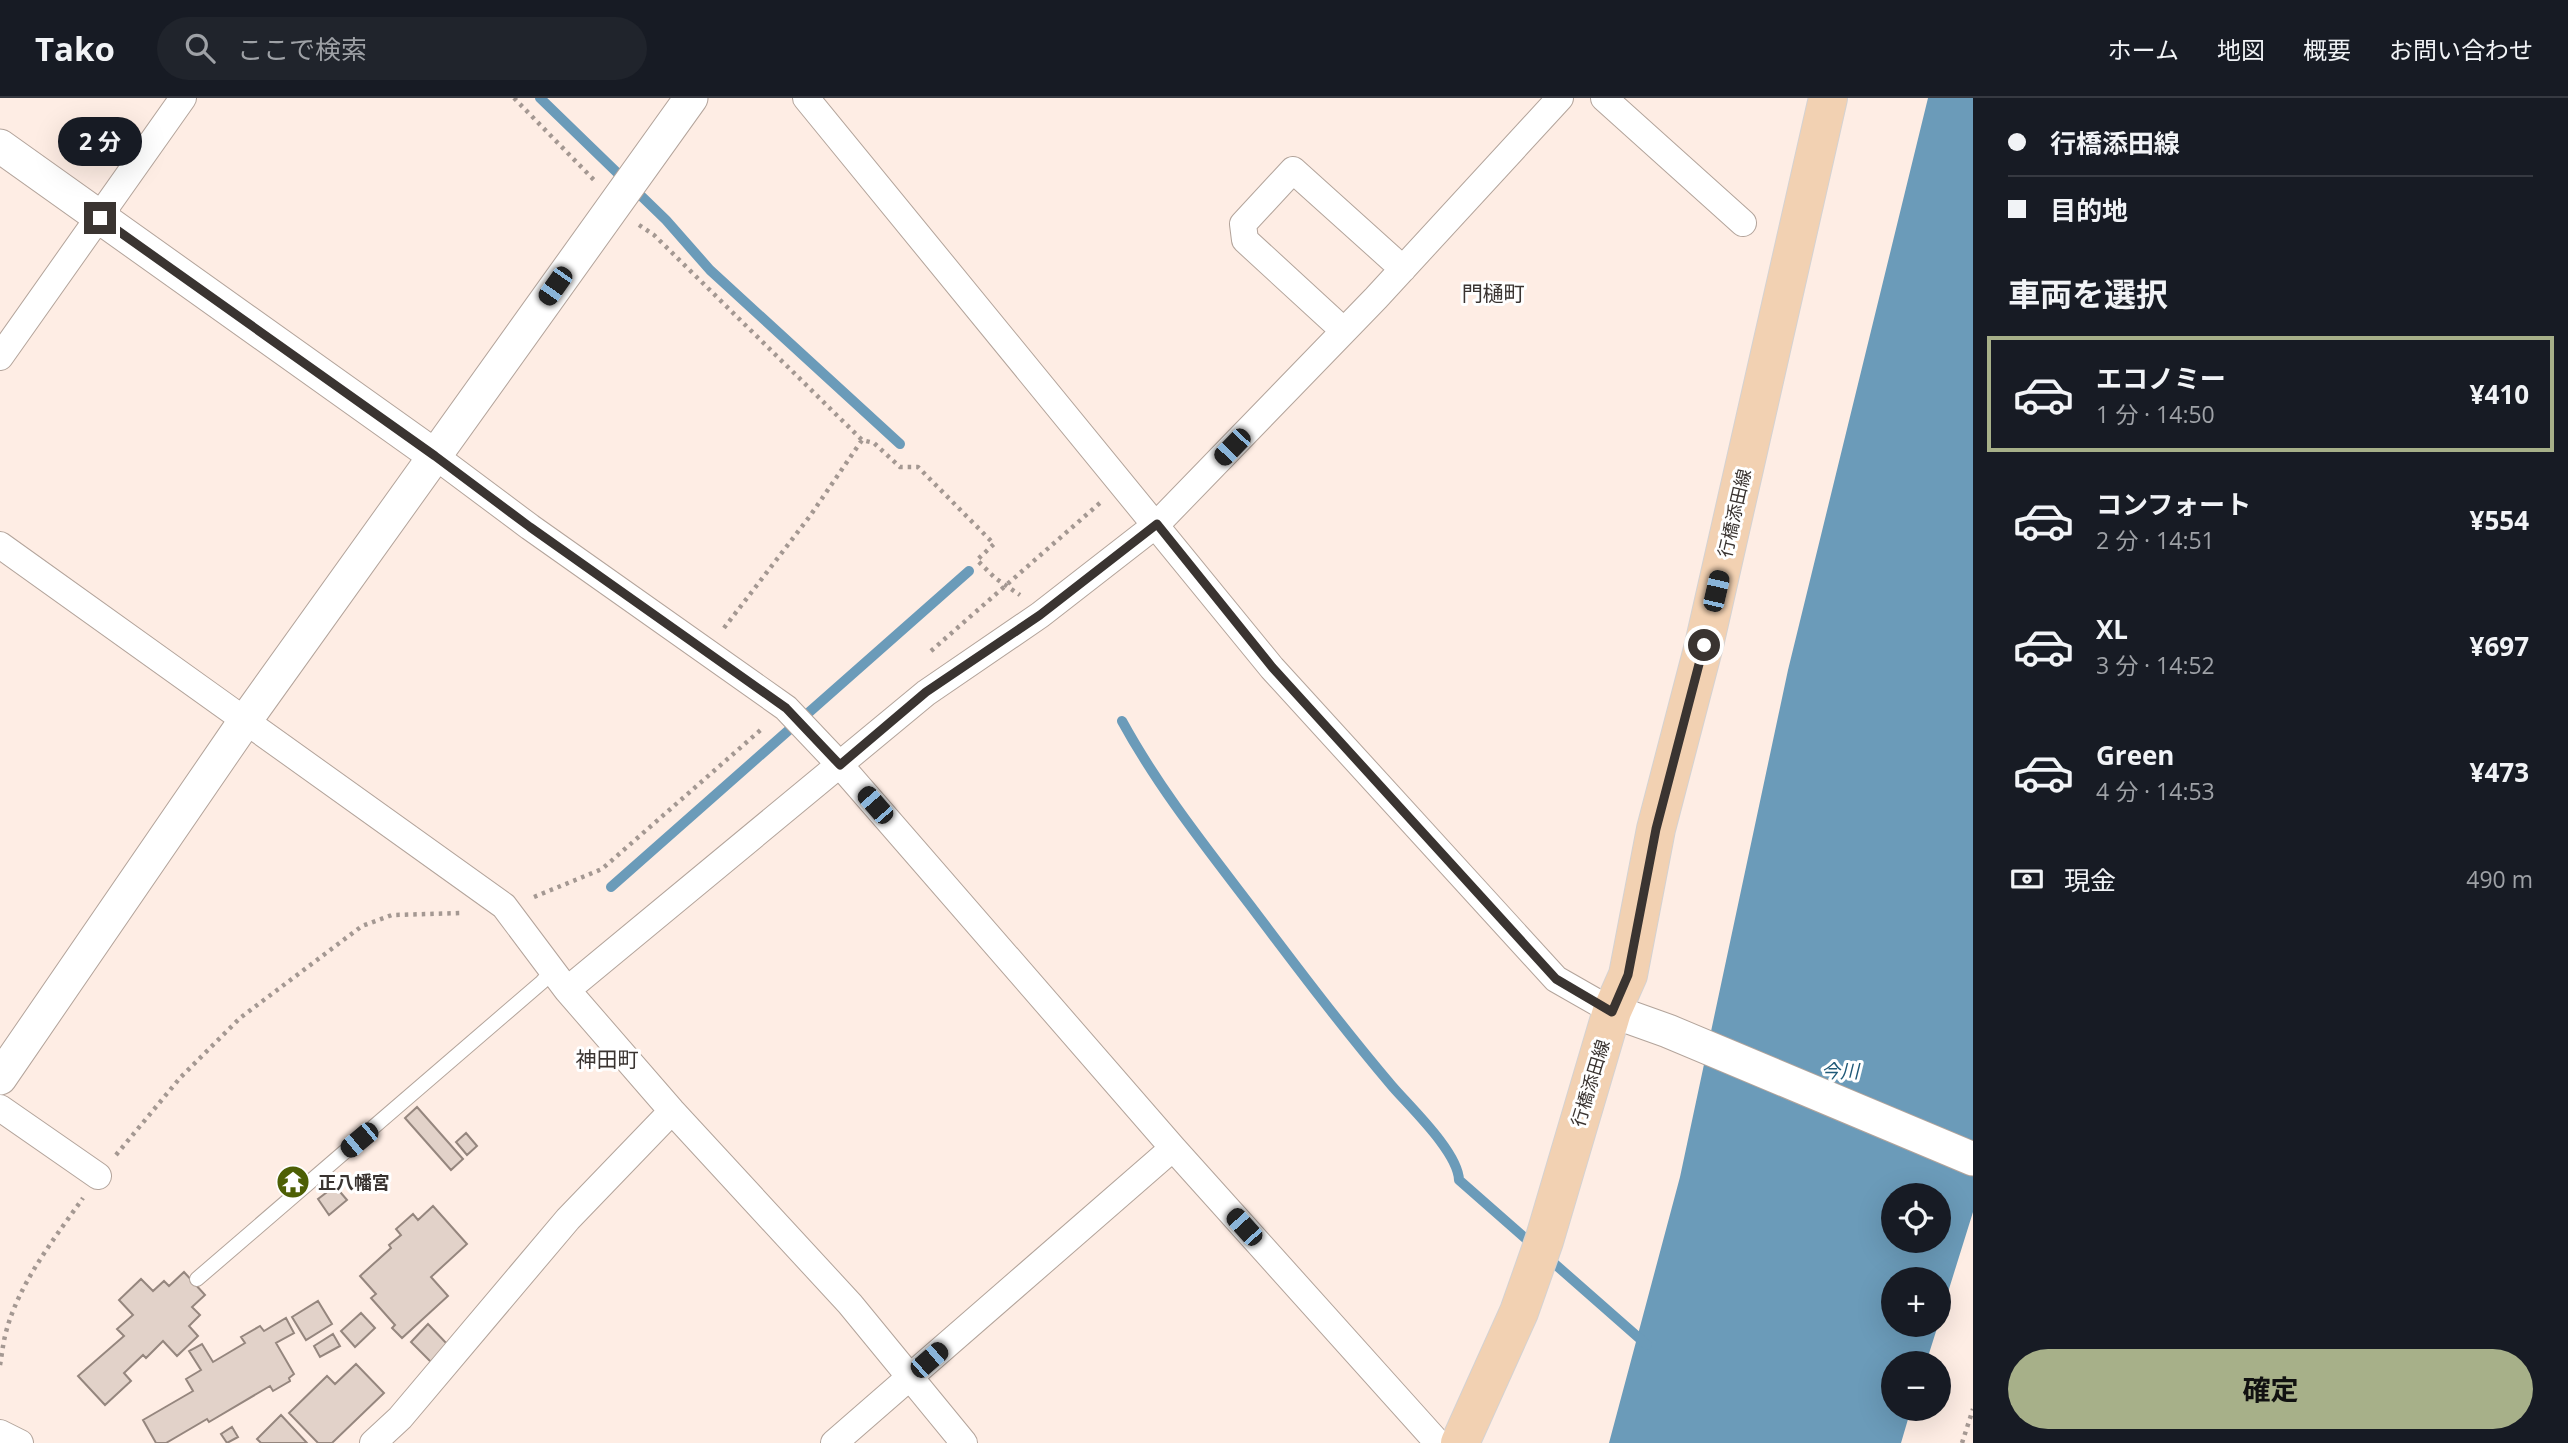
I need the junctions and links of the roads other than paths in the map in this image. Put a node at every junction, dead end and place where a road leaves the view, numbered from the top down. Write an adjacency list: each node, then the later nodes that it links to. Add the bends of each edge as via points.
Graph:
1 (183, 98): 8 (street)
2 (691, 98): 13 (street)
3 (806, 98): 14 (street)
4 (1560, 98): 10 (street)
5 (1604, 98): 9 (street)
6 (1828, 98): 19 (main road, 行橋添田線, via 1704,645 1656,829 1628,975)
7 (0, 146): 8 (street)
8 (100, 218): 12 (street); 13 (street)
9 (1743, 223)
10 (1403, 269): 11 (street); 11 (street, via 1293,170 1243,224 1245,240)
11 (1344, 331): 14 (street)
12 (0, 356)
13 (435, 456): 16 (street); 17 (street, via 786,708)
14 (1157, 524): 17 (street, via 1040,615 926,692); 19 (street, via 1272,667 1556,979)
15 (0, 545): 16 (street)
16 (245, 721): 18 (street, via 504,906); 20 (street)
17 (840, 765): 18 (street); 23 (street)
18 (560, 980): 22 (street); 26 (lane, via 542,982)
19 (1612, 1012): 24 (street, via 1668,1031); 34 (main road, 行橋添田線, via 1536,1265)
20 (0, 1078)
21 (0, 1108): 25 (street)
22 (672, 1111): 27 (street, via 850,1304); 30 (street, via 568,1219 400,1418)
23 (1173, 1148): 27 (street); 33 (street)
24 (1973, 1159)
25 (98, 1176)
26 (197, 1279)
27 (909, 1378): 31 (street); 32 (street)
28 (0, 1433): 29 (street)
29 (20, 1443)
30 (373, 1443)
31 (834, 1443)
32 (964, 1443)
33 (1438, 1443)
34 (1460, 1443)

